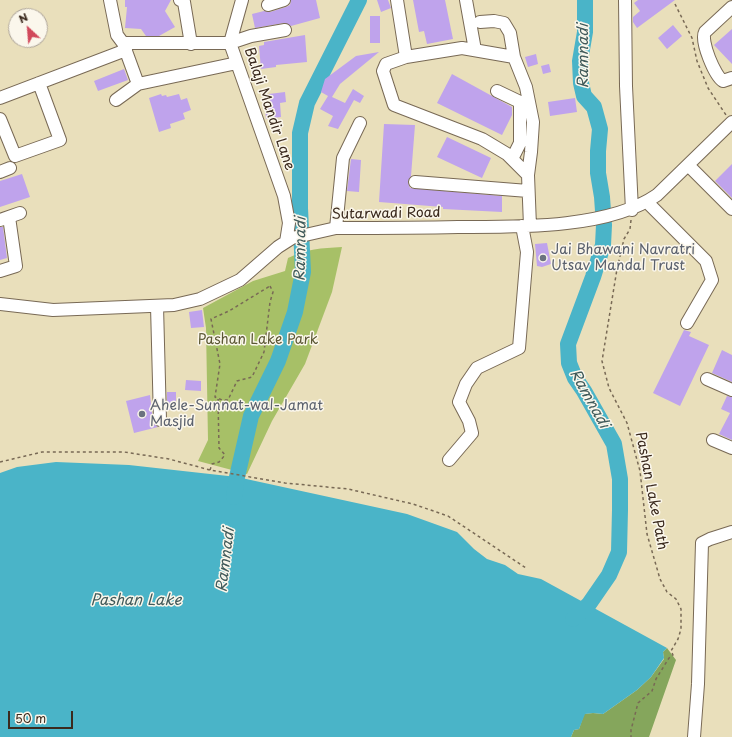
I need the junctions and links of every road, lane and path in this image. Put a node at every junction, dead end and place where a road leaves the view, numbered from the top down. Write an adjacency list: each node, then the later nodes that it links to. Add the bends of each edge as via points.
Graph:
1 (110, 0): 14 (street, via 117,35)
2 (180, 0): 13 (street, via 184,2)
3 (242, 0): 12 (street)
4 (284, 0): 8 (street)
5 (397, 0): 16 (street)
6 (466, 0): 15 (street)
7 (625, 0): 35 (street)
8 (268, 5)
9 (732, 7): 19 (street, via 703,36 718,76 724,81)
10 (480, 22): 17 (street, via 504,23 510,33)
11 (285, 30): 12 (street)
12 (230, 43): 13 (street, Balaji Mandir Lane); 18 (street, Balaji Mandir Lane)
13 (191, 44): 14 (street, Balaji Mandir Lane)
14 (125, 47): 20 (street); 21 (street)
15 (474, 50): 16 (street, via 462,48); 17 (street)
16 (406, 57): 28 (street, via 386,64 382,71 394,105 482,139)
17 (514, 57): 30 (street, via 526,87 532,122)
18 (237, 63): 21 (street); 39 (street, Balaji Mandir Lane, via 284,196)
19 (732, 78)
20 (39, 83): 23 (street); 25 (street, via 60,140 15,156)
21 (138, 84): 24 (street)
22 (497, 91): 28 (street, via 520,102 520,143)
23 (0, 98)
24 (116, 100)
25 (0, 119)
26 (732, 122): 29 (street)
27 (360, 123): 38 (street, via 343,158)
28 (512, 159): 30 (street)
29 (688, 165): 33 (street); 34 (street)
30 (528, 175): 32 (street)
31 (415, 182): 32 (street)
32 (528, 190): 37 (street)
33 (647, 202): 35 (street); 43 (street, via 706,261 712,280)
34 (732, 209)
35 (627, 211): 37 (street, Sutarwadi Road, via 566,223); 55 (path, Pashan Lake Path, via 630,228 624,239 616,269 602,361 609,388 627,423 640,472 647,534 660,578 667,592 676,600 681,618 678,639 671,651 673,655 656,679 652,691 638,703 631,730)
36 (10, 217): 40 (street, via 16,266)
37 (526, 226): 38 (street, Sutarwadi Road); 50 (street, via 527,252 519,348 477,368 466,384 459,402 472,433)
38 (336, 228): 39 (street, Sutarwadi Road)
39 (289, 240): 42 (street, Sutarwadi Road, via 240,280 220,291 200,299)
40 (0, 271)
41 (0, 304): 42 (street, Sutarwadi Road, via 53,310)
42 (157, 306): 47 (street)
43 (687, 323)
44 (707, 379): 45 (street)
45 (732, 390)
46 (218, 398): 46 (path, via 228,400 237,381 252,377 264,352 273,292 270,286 211,319 220,364 215,397); 52 (path, via 219,448 225,455 219,462 212,464)
47 (160, 420)
48 (713, 440): 49 (street)
49 (732, 448)
50 (449, 460)
51 (0, 462): 52 (path, via 42,452 124,452 169,459)
52 (210, 470): 54 (path, via 285,483 348,489 414,504 448,516)
53 (732, 532): 56 (street, via 702,543)
54 (526, 568)
55 (632, 737)
56 (694, 737)

